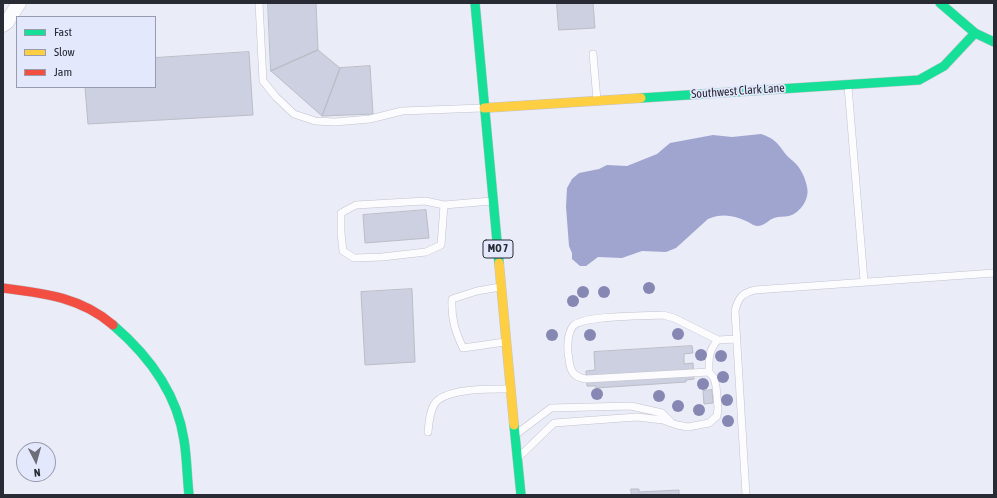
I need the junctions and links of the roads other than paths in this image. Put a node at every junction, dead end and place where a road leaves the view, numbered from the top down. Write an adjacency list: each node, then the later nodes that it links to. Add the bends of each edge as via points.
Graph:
1 (19, 3): 5 (street, via 8,22)
2 (259, 3): 11 (lane, via 263,81 294,114 315,121 335,122 370,119 402,111)
3 (475, 3): 11 (street, MO 7)
4 (940, 3): 6 (street)
5 (3, 25)
6 (975, 33): 7 (street); 9 (street, Southwest Clark Lane, via 944,66 919,80)
7 (994, 42)
8 (593, 54): 10 (lane)
9 (848, 85): 10 (street, Southwest Clark Lane); 15 (lane)
10 (597, 100): 11 (street, Southwest Clark Lane)
11 (484, 108): 12 (street, MO 7)
12 (493, 200): 13 (lane); 16 (street, MO 7)
13 (444, 205): 13 (lane, via 425,201 356,205 341,213 340,233 343,251 354,258 426,252 441,245)
14 (994, 272): 15 (lane)
15 (864, 281): 18 (lane, via 745,293 738,300 735,311)
16 (502, 286): 20 (street, MO 7); 20 (lane, via 452,299 451,312 454,330 463,348)
17 (3, 288): 27 (street, via 72,300 109,321 146,356 172,397 184,437)
18 (736, 339): 19 (lane); 29 (lane)
19 (718, 340): 21 (lane, via 710,348); 21 (lane, via 663,315 591,319 578,322 572,327 568,350 570,367 573,374 579,378)
20 (507, 341): 22 (street, MO 7)
21 (709, 372): 23 (lane, via 716,386 716,416 709,423 699,426)
22 (512, 389): 24 (lane, via 478,389 439,399 433,406); 25 (street, MO 7)
23 (672, 424): 25 (lane, via 662,414 631,406 551,408); 26 (lane, via 664,420 637,417 554,423)
24 (428, 432)
25 (516, 434): 26 (street, MO 7)
26 (518, 458): 28 (street, MO 7)
27 (189, 495)
28 (521, 495)
29 (746, 495)

